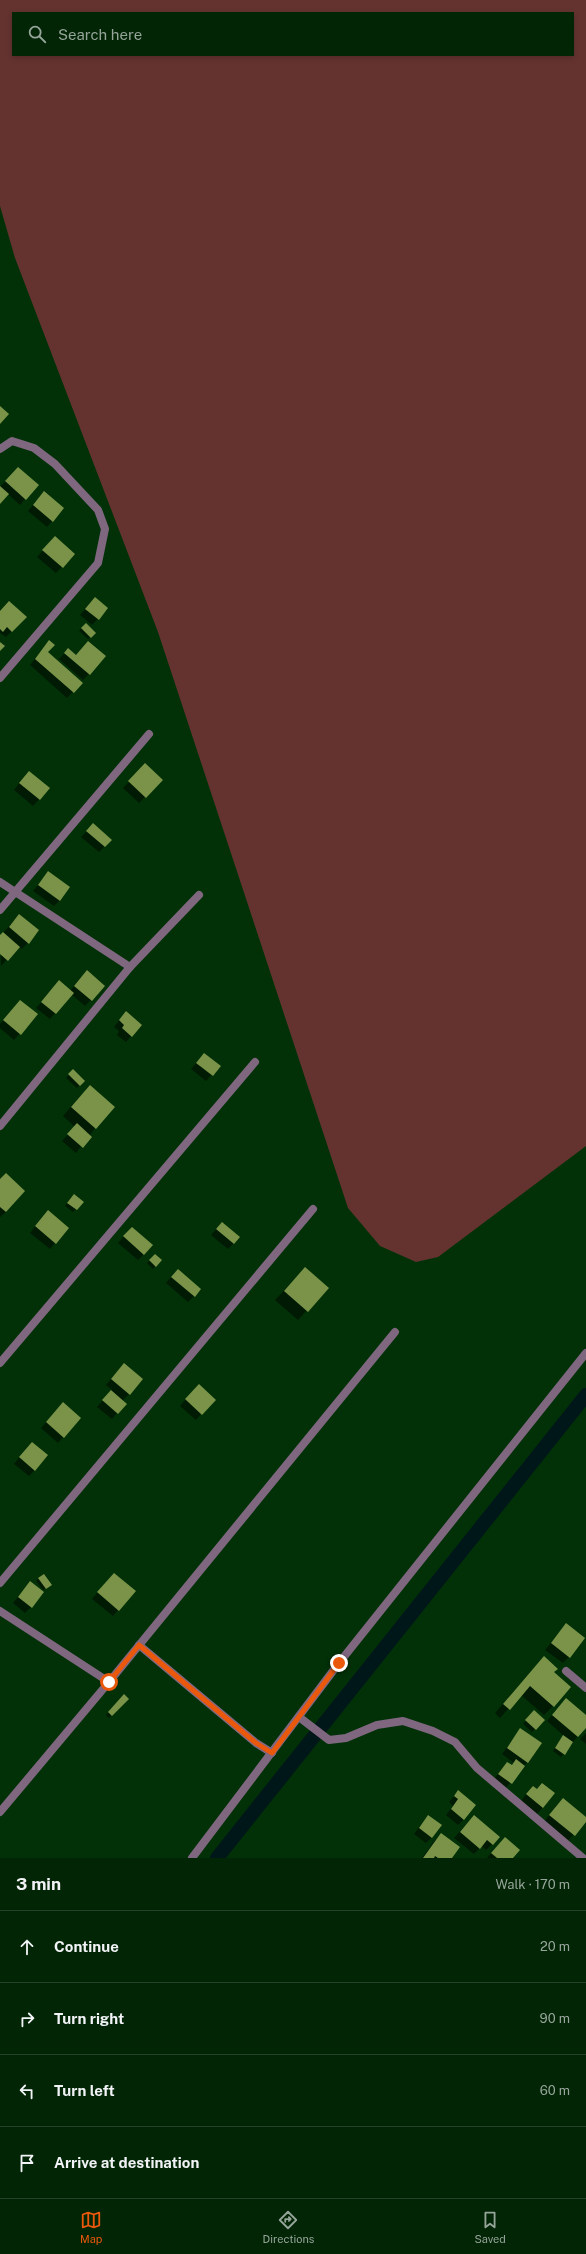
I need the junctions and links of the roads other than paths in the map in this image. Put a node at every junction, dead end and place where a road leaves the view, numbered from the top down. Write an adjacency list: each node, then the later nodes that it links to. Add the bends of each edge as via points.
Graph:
1 (0, 449): 2 (street, via 12,441 34,448 55,464 98,510 105,529 98,563)
2 (0, 678)
3 (149, 734): 5 (street)
4 (0, 882): 5 (street)
5 (15, 892): 7 (street); 8 (street)
6 (199, 895): 8 (street)
7 (0, 910)
8 (130, 967): 10 (street)
9 (255, 1062): 14 (street)
10 (0, 1126)
11 (313, 1209): 15 (street)
12 (395, 1332): 17 (street)
13 (586, 1353): 21 (street, via 339,1663)
14 (0, 1363)
15 (0, 1583)
16 (0, 1611): 19 (street)
17 (139, 1645): 19 (street); 22 (street, via 256,1743)
18 (566, 1671): 20 (street)
19 (109, 1682): 23 (street)
20 (586, 1688)
21 (299, 1717): 22 (street); 25 (street, via 329,1740 346,1738 377,1725 404,1721 433,1731 455,1742 477,1768)
22 (272, 1753): 24 (street)
23 (0, 1812)
24 (192, 1858)
25 (583, 1858)

